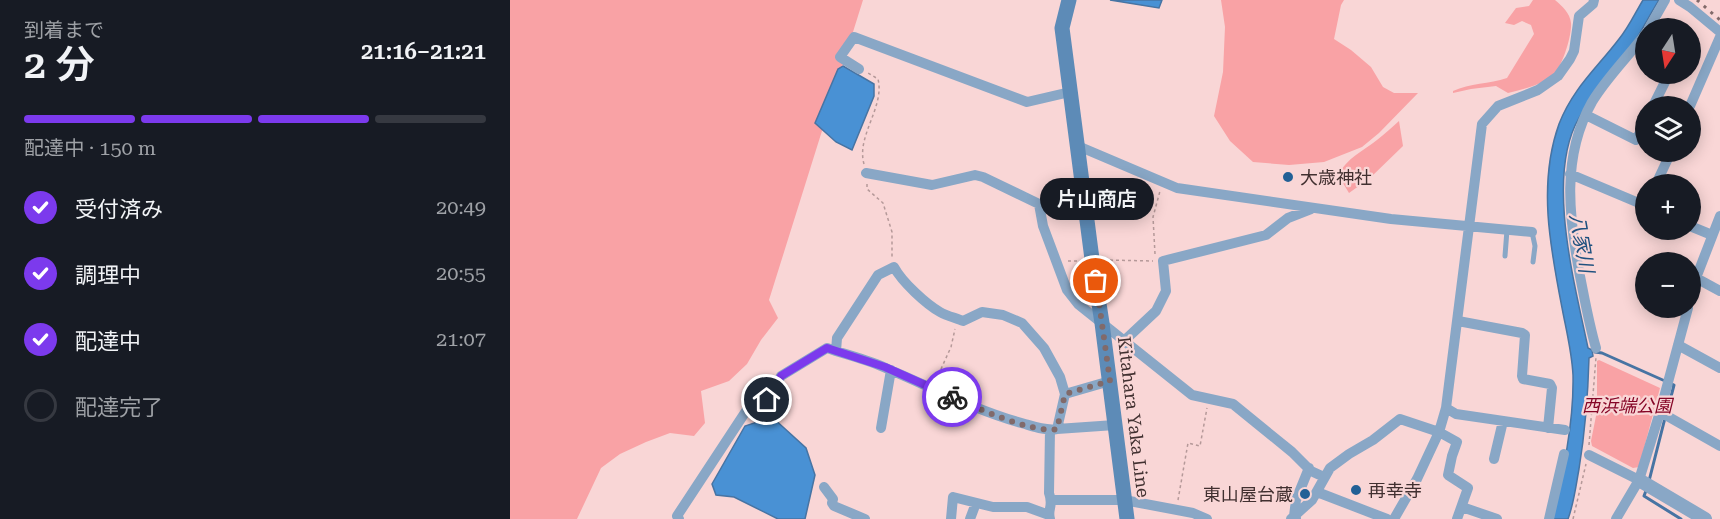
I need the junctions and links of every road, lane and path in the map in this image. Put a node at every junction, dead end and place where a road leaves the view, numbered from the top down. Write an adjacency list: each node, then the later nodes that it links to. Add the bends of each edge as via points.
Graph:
1 (1069, 0): 10 (main road, Kitahara Yaka Line, via 1062,28)
2 (1594, 0): 21 (street, via 1579,16 1574,51 1558,76 1538,90 1498,106 1482,124)
3 (1665, 0): 5 (street)
4 (1679, 0): 6 (street)
5 (1655, 18)
6 (1720, 32)
7 (1720, 38): 11 (street)
8 (1635, 47): 12 (street)
9 (859, 69): 10 (street, via 840,57 854,37 1027,102)
10 (1070, 92): 14 (main road, Kitahara Yaka Line)
11 (1694, 96)
12 (1586, 115): 13 (street); 16 (street, via 1576,140)
13 (1635, 140)
14 (1078, 146): 17 (street); 27 (main road, Kitahara Yaka Line)
15 (866, 173): 28 (street, via 932,185 975,175 983,177 1039,204)
16 (1570, 174): 18 (street); 39 (street, via 1577,260)
17 (1162, 182): 19 (street, via 1178,188); 27 (path, via 1153,217 1155,261)
18 (1635, 201)
19 (1315, 208): 21 (street); 37 (street, via 1288,218 1266,234 1163,261 1166,291 1156,311)
20 (1720, 216): 25 (street)
21 (1470, 228): 22 (street); 35 (street)
22 (1507, 230): 24 (street); 26 (lane)
23 (1701, 230): 25 (street)
24 (1532, 232): 29 (lane)
25 (1712, 235): 30 (street)
26 (1505, 256)
27 (1092, 260): 28 (path); 36 (main road, Kitahara Yaka Line)
28 (1057, 262): 36 (street, via 1067,290)
29 (1533, 262)
30 (1701, 265)
31 (1701, 281): 32 (street)
32 (1720, 291)
33 (1685, 318): 38 (street)
34 (958, 319): 40 (street, via 938,311 918,295 894,267 878,275 837,338); 45 (path); 46 (street, via 963,321 982,312 1022,323 1044,348)
35 (1458, 321): 48 (street); 53 (street, via 1525,335 1523,380 1550,384 1552,388)
36 (1102, 323): 37 (street); 44 (main road, Kitahara Yaka Line)
37 (1125, 340): 47 (street, via 1192,394)
38 (1678, 345): 42 (street); 49 (street)
39 (1596, 348)
40 (836, 351): 43 (street); 73 (street, via 827,348 781,376 767,400 750,405 677,516)
41 (1595, 362): 59 (path)
42 (1720, 368)
43 (891, 370): 45 (street); 52 (street)
44 (1110, 381): 46 (street); 51 (main road, Kitahara Yaka Line)
45 (933, 389): 54 (street, via 1002,418)
46 (1065, 394): 54 (street)
47 (1209, 398): 61 (street, via 1233,404); 69 (path, via 1200,446 1188,443)
48 (1446, 408): 50 (street, via 1456,414); 56 (street)
49 (1660, 412): 57 (street); 63 (street)
50 (1503, 421): 53 (street); 60 (street)
51 (1115, 424): 54 (street); 70 (main road, Kitahara Yaka Line)
52 (881, 428)
53 (1548, 428): 55 (street)
54 (1053, 429): 66 (street, via 1049,493)
55 (1565, 430)
56 (1439, 432): 62 (street, via 1400,418 1330,468); 68 (street, via 1457,442 1448,475 1468,489); 78 (street)
57 (1720, 446)
58 (1564, 454): 81 (street)
59 (1588, 455): 63 (street); 82 (path)
60 (1494, 459)
61 (1309, 468): 62 (street); 72 (street, via 1296,500)
62 (1324, 477): 65 (street)
63 (1639, 480): 83 (street); 84 (street)
64 (824, 487): 74 (street, via 834,506)
65 (1317, 492): 72 (street); 78 (street)
66 (1052, 500): 70 (street); 71 (street)
67 (976, 503): 71 (street, via 1027,507); 75 (street, via 953,497); 76 (street)
68 (1461, 507): 79 (street); 80 (street)
69 (1176, 510): 70 (street); 77 (street)
70 (1126, 513)
71 (1049, 517)
72 (1294, 518)
73 (679, 519)
74 (865, 519)
75 (951, 519)
76 (970, 519)
77 (1208, 519)
78 (1393, 519)
79 (1457, 519)
80 (1497, 519)
81 (1548, 519)
82 (1574, 519)
83 (1616, 519)
84 (1705, 519)

